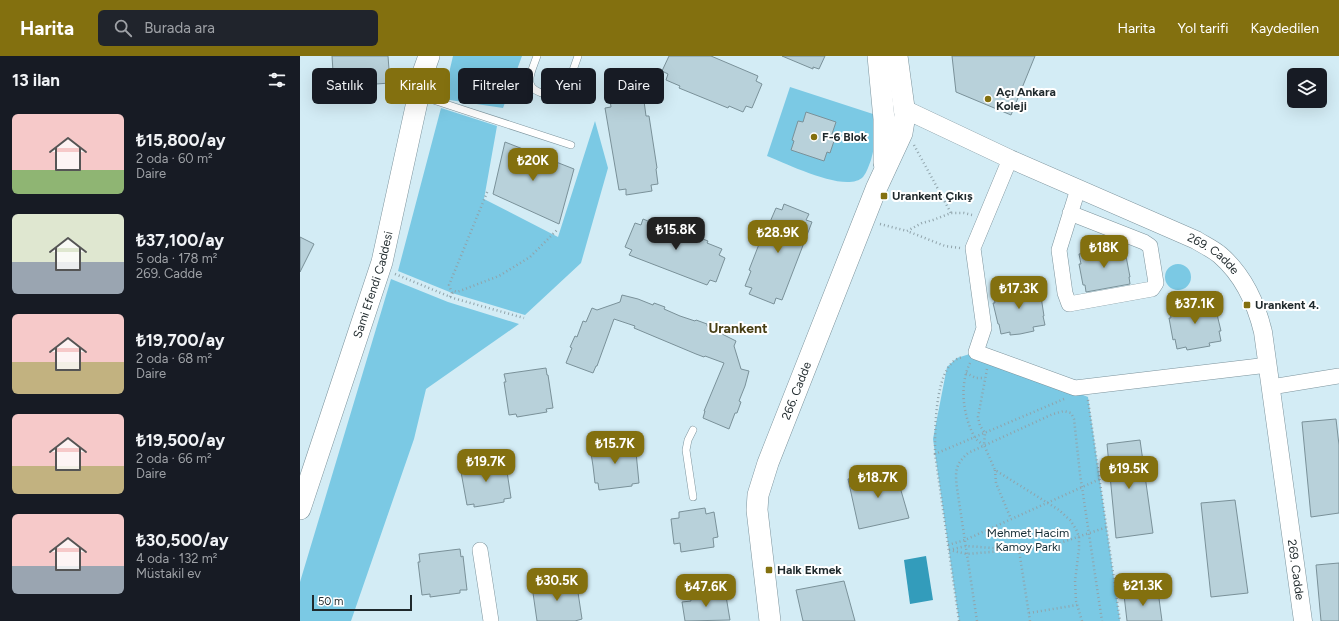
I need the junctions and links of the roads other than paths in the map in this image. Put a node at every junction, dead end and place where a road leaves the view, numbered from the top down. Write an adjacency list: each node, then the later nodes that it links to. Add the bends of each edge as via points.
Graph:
1 (429, 56): 6 (main road, Sami Efendi Caddesi)
2 (537, 56): 3 (lane, via 529,80 531,86 534,90 556,97 564,94)
3 (578, 56)
4 (878, 56): 9 (main road, 266. Cadde)
5 (897, 56): 9 (main road, 266. Cadde)
6 (425, 68)
7 (416, 104): 19 (main road, Sami Efendi Caddesi, via 382,262)
8 (446, 104): 10 (lane)
9 (894, 118): 11 (street, 269. Cadde, via 927,121); 22 (main road, 266. Cadde, via 896,147 864,220 768,463 758,495 759,532)
10 (571, 145)
11 (1010, 159): 12 (street, 269. Cadde); 14 (street, via 973,248 984,328 975,354 991,357 1075,388)
12 (1078, 188): 13 (street); 14 (street, 269. Cadde, via 1196,240 1219,254 1250,293 1263,332)
13 (1070, 213): 13 (street, via 1059,250 1069,304 1152,289 1156,283 1150,246)
14 (1268, 365): 16 (street, 269. Cadde)
15 (1339, 376): 16 (street)
16 (1271, 387): 23 (street, 269. Cadde)
17 (693, 430): 18 (lane, via 686,450)
18 (693, 497)
19 (300, 509)
20 (480, 550): 21 (street)
21 (491, 621)
22 (770, 621)
23 (1303, 621)

